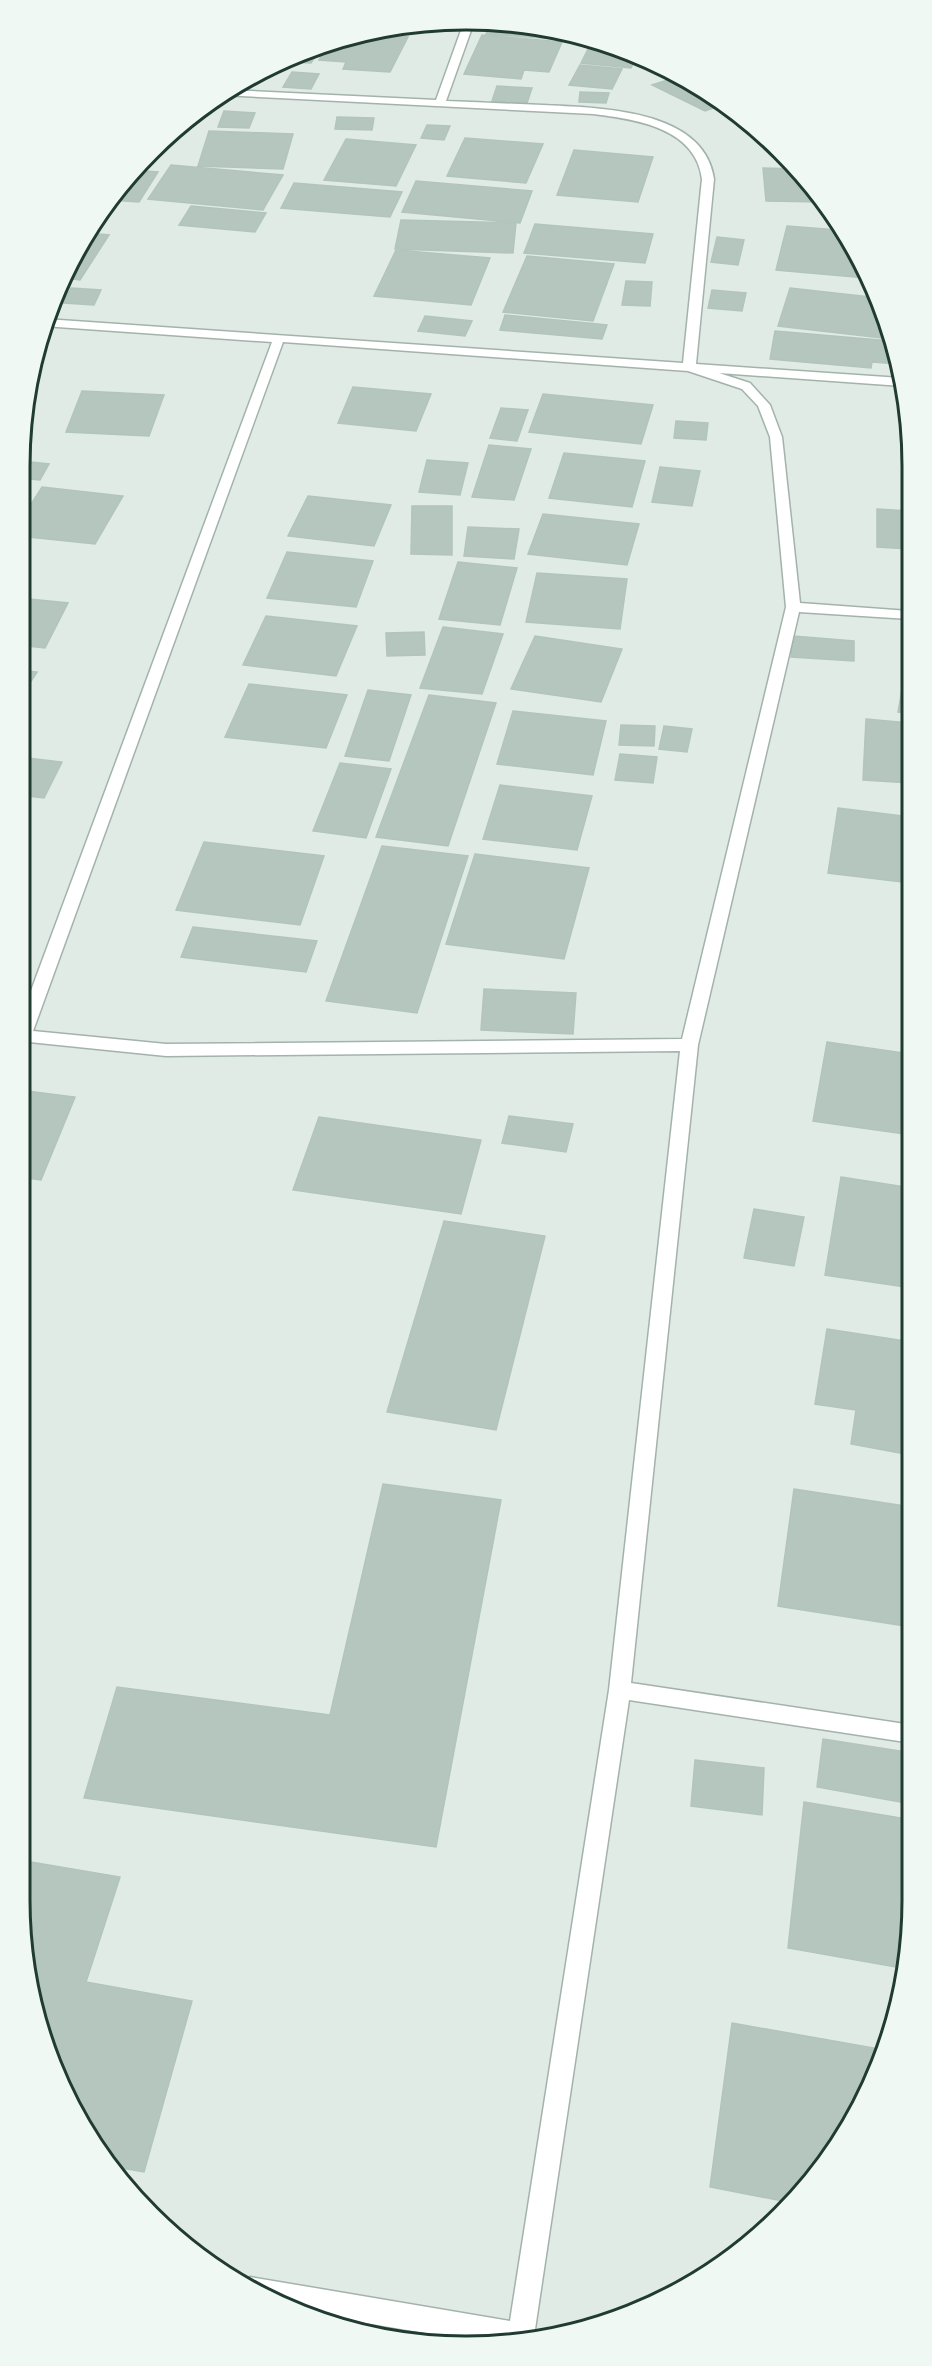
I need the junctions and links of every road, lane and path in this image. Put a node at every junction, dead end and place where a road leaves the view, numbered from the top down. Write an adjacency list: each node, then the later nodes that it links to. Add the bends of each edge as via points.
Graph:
1 (466, 30): 3 (street)
2 (239, 94): 3 (street)
3 (440, 103): 6 (street, via 627,115 666,128 693,145 705,162 708,178)
4 (54, 323): 5 (street)
5 (279, 338): 6 (street); 10 (street)
6 (689, 367): 7 (street); 8 (street, via 746,386 764,405 776,437)
7 (894, 381)
8 (793, 608): 9 (street); 12 (street)
9 (902, 615)
10 (30, 1012)
11 (30, 1037): 12 (street, via 166,1050)
12 (689, 1045): 13 (street)
13 (620, 1690): 14 (street); 16 (street)
14 (902, 1732)
15 (284, 2296): 17 (street)
16 (522, 2332)
17 (501, 2334)

